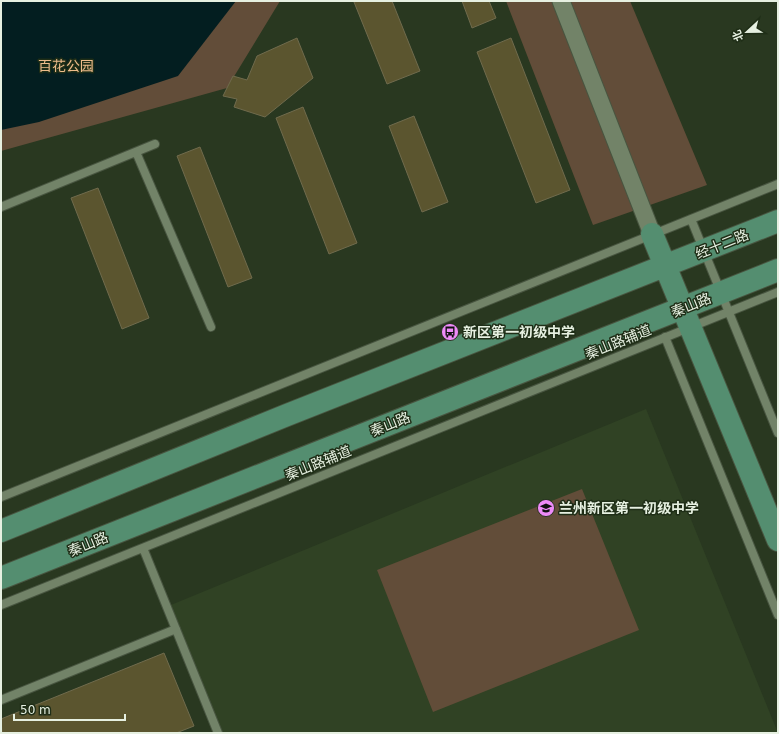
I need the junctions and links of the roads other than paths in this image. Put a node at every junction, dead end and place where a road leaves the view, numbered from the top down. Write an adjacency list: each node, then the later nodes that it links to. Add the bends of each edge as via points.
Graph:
1 (561, 1): 8 (street)
2 (155, 144): 3 (lane)
3 (136, 152): 5 (lane); 15 (lane)
4 (778, 184): 6 (lane)
5 (1, 208)
6 (691, 219): 8 (lane); 9 (lane)
7 (778, 221): 9 (street, 经十二路)
8 (652, 234): 10 (street); 18 (lane)
9 (704, 251): 10 (street, 经十二路); 13 (lane)
10 (665, 266): 14 (street); 19 (street, via 286,415)
11 (778, 270): 13 (street, 秦山路)
12 (778, 292): 13 (lane)
13 (725, 302): 14 (street, 秦山路); 17 (lane)
14 (687, 318): 16 (lane, 秦山路辅道); 20 (street); 22 (street, 秦山路)
15 (211, 327)
16 (665, 337): 21 (lane, 秦山路辅道); 24 (lane)
17 (778, 433)
18 (1, 497)
19 (1, 531)
20 (778, 540)
21 (143, 548): 23 (lane, 秦山路辅道); 25 (lane)
22 (1, 578)
23 (1, 605)
24 (778, 615)
25 (176, 629): 26 (lane); 27 (lane)
26 (1, 700)
27 (218, 733)

